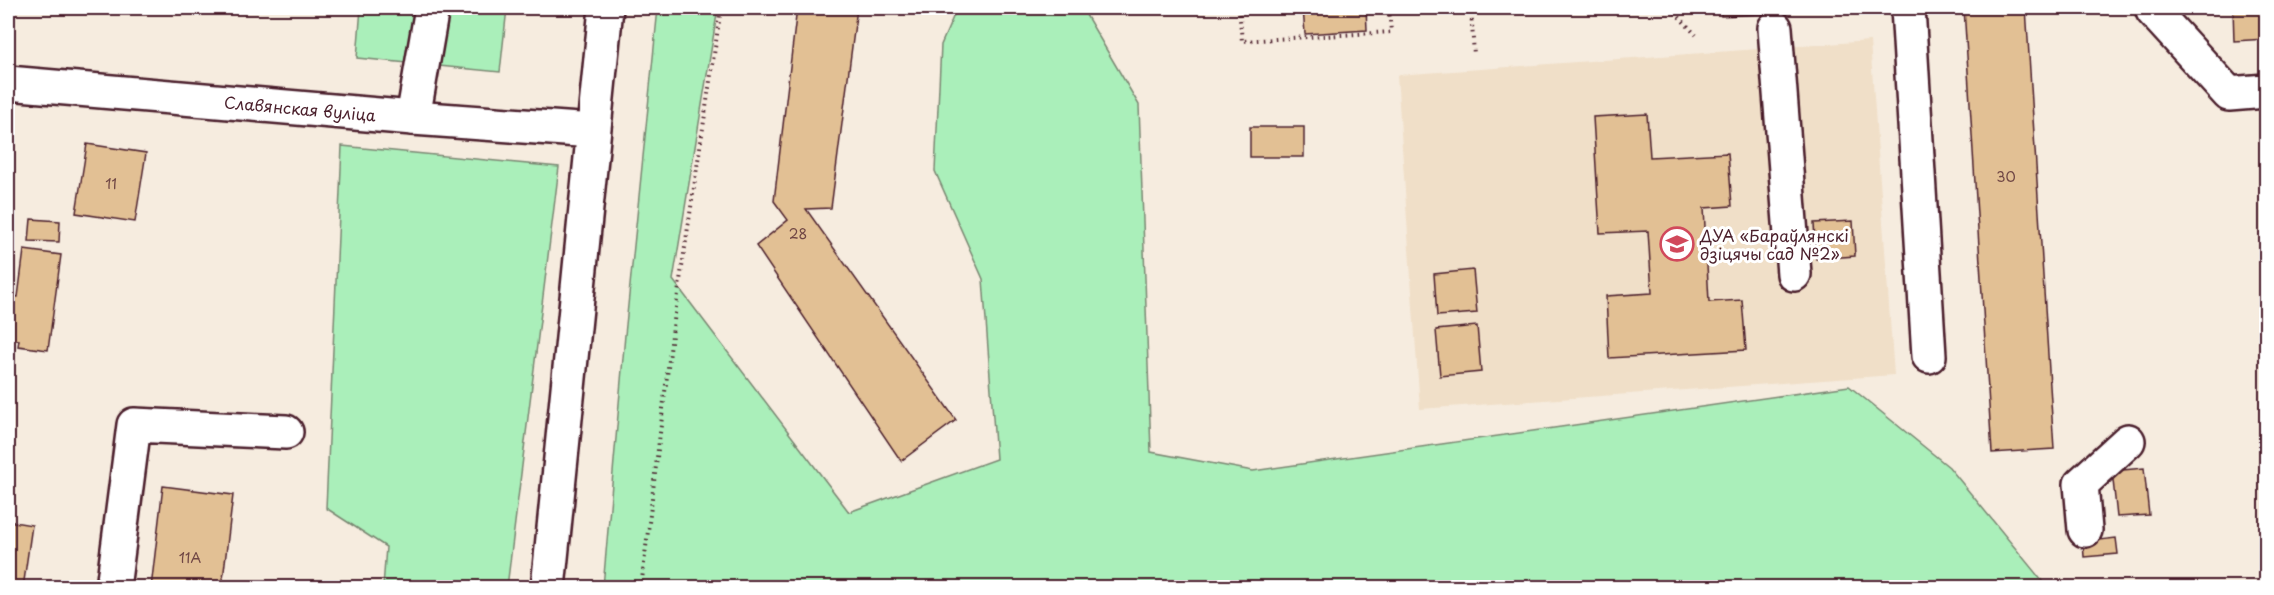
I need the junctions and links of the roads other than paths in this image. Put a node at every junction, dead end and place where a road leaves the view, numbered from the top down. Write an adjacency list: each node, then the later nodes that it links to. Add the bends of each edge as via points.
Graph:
1 (432, 8): 8 (street)
2 (606, 8): 9 (street)
3 (1908, 8): 11 (street)
4 (2153, 8): 7 (street, via 2229,94)
5 (1775, 28): 10 (street)
6 (8, 83): 8 (street, Славянская вуліца)
7 (2266, 91)
8 (413, 118): 9 (street, Славянская вуліца)
9 (593, 130): 16 (street)
10 (1794, 274)
11 (1929, 356)
12 (286, 432): 15 (street, via 134,425)
13 (2128, 441): 14 (street, via 2081,484)
14 (2085, 530)
15 (113, 588)
16 (548, 588)

